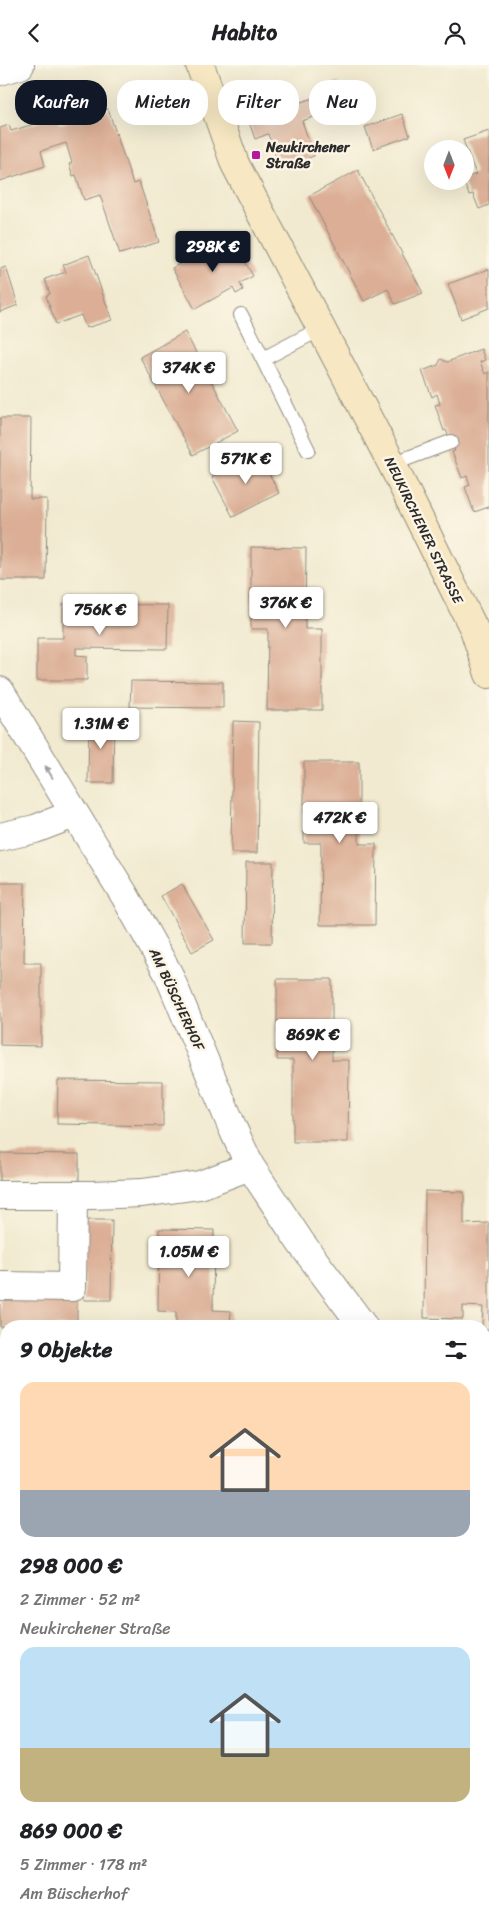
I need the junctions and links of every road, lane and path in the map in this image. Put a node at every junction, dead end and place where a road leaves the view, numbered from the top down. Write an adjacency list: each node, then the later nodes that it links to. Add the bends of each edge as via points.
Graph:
1 (20, 65): 3 (street)
2 (200, 65): 5 (main road, NEUKIRCHENER STRASSE, via 235,163)
3 (0, 71)
4 (241, 315): 6 (lane)
5 (322, 329): 6 (lane); 9 (main road, NEUKIRCHENER STRASSE)
6 (263, 359): 8 (lane)
7 (451, 442): 9 (lane)
8 (308, 450)
9 (392, 464): 10 (main road, NEUKIRCHENER STRASSE, via 474,629)
10 (489, 674)
11 (0, 691): 12 (street, AM BÜSCHERHOF, one-way to 11)
12 (74, 814): 13 (street, via 35,829); 14 (street, AM BÜSCHERHOF, via 168,973)
13 (0, 837)
14 (250, 1166): 16 (street, via 200,1185 142,1193); 18 (street, AM BÜSCHERHOF)
15 (0, 1195): 16 (street)
16 (73, 1195): 17 (street, via 72,1287)
17 (0, 1286)
18 (358, 1320)

